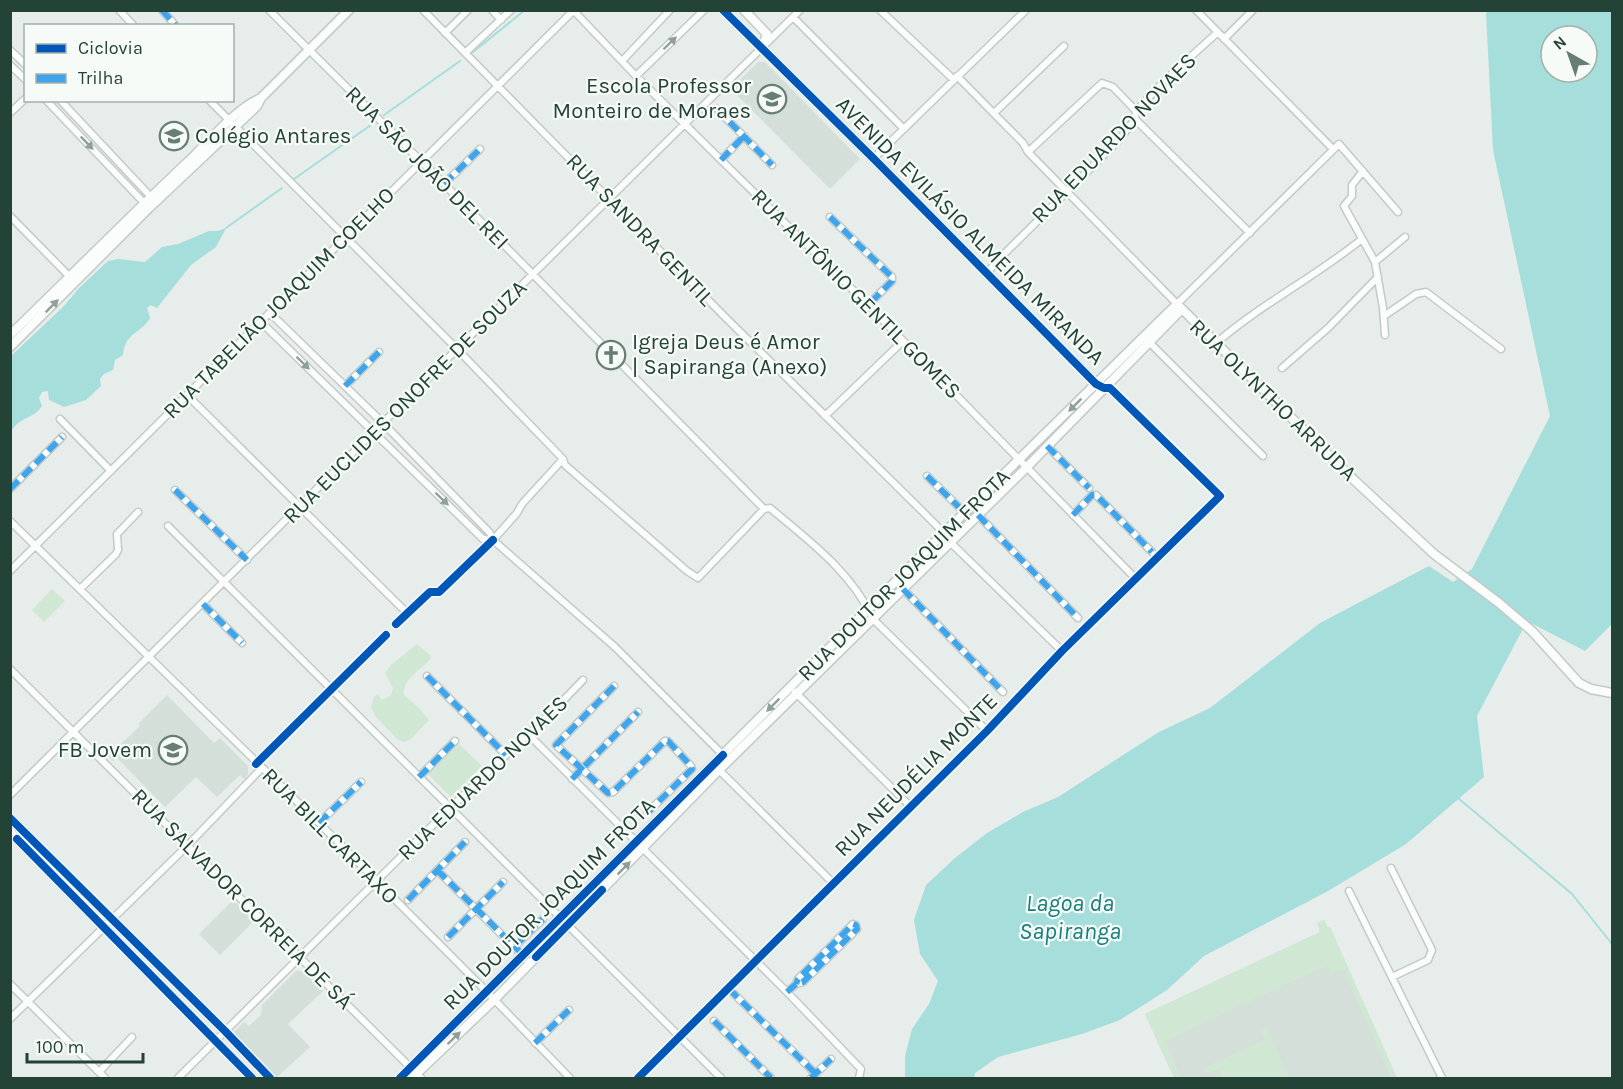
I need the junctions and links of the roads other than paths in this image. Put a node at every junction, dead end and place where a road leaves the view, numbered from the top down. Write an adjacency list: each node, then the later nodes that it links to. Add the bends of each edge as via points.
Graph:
1 (119, 10): 23 (street)
2 (162, 10): 24 (street)
3 (269, 10): 31 (street, RUA SÃO JOÃO DEL REI)
4 (350, 10): 31 (street)
5 (423, 10): 20 (street, RUA SANDRA GENTIL)
6 (435, 10): 20 (street)
7 (468, 10): 26 (street)
8 (492, 10): 22 (street)
9 (511, 10): 22 (street)
10 (670, 10): 33 (street)
11 (704, 10): 36 (street, one-way to 11)
12 (723, 10): 29 (street, AVENIDA EVILÁSIO ALMEIDA MIRANDA)
13 (744, 10): 29 (street, via 767,34)
14 (800, 10): 21 (street, RUA EUCLIDES ONOFRE DE SOUZA)
15 (880, 10): 37 (street, RUA OLYNTHO ARRUDA)
16 (1026, 10): 37 (street)
17 (1196, 10): 25 (street)
18 (1253, 10): 27 (street)
19 (574, 11): 33 (street, RUA ANTÔNIO GENTIL GOMES); 39 (street, RUA TABELIÃO JOAQUIM COELHO)
20 (429, 16): 26 (street, RUA SANDRA GENTIL)
21 (793, 17): 29 (street, RUA EUCLIDES ONOFRE DE SOUZA); 51 (street)
22 (501, 20): 32 (street)
23 (132, 24)
24 (174, 24)
25 (1218, 32): 27 (street); 45 (street, RUA EDUARDO NOVAES)
26 (445, 33): 32 (street, RUA SANDRA GENTIL)
27 (1224, 39): 53 (street)
28 (1064, 46): 47 (street)
29 (762, 48): 50 (street, RUA EUCLIDES ONOFRE DE SOUZA); 57 (street, AVENIDA EVILÁSIO ALMEIDA MIRANDA)
30 (10, 50): 34 (street)
31 (309, 51): 49 (street); 58 (street, RUA SÃO JOÃO DEL REI)
32 (465, 53): 39 (street, RUA SANDRA GENTIL)
33 (622, 61): 36 (street, RUA ANTÔNIO GENTIL GOMES)
34 (24, 63)
35 (10, 65): 38 (street)
36 (636, 76): 50 (street, RUA ANTÔNIO GENTIL GOMES)
37 (955, 77): 47 (street, RUA OLYNTHO ARRUDA); 51 (street)
38 (24, 78)
39 (498, 86): 58 (street, RUA TABELIÃO JOAQUIM COELHO); 63 (street, RUA SANDRA GENTIL)
40 (24, 100): 46 (street)
41 (48, 102): 64 (street, one-way to 64)
42 (62, 102): 64 (street)
43 (211, 102): 49 (street)
44 (717, 109): 52 (street)
45 (1136, 111): 48 (street, RUA EDUARDO NOVAES); 55 (street, via 1113,87 1102,82)
46 (10, 113)
47 (994, 113): 55 (street, RUA OLYNTHO ARRUDA)
48 (1135, 119): 62 (street, RUA EDUARDO NOVAES, via 1119,140); 68 (street)
49 (232, 124): 64 (street); 70 (street)
50 (685, 124): 56 (street, RUA ANTÔNIO GENTIL GOMES); 63 (street, RUA EUCLIDES ONOFRE DE SOUZA)
51 (904, 129): 57 (street)
52 (744, 136): 56 (street); 59 (street)
53 (1333, 148): 60 (street, via 1339,144); 68 (street, RUA DOUTOR JOAQUIM FROTA)
54 (480, 149): 61 (street)
55 (1028, 152): 62 (street, RUA OLYNTHO ARRUDA)
56 (721, 160): 77 (street, RUA ANTÔNIO GENTIL GOMES)
57 (875, 160): 73 (street, AVENIDA EVILÁSIO ALMEIDA MIRANDA)
58 (422, 162): 61 (street, RUA SÃO JOÃO DEL REI); 70 (street, RUA TABELIÃO JOAQUIM COELHO)
59 (772, 165)
60 (1362, 171): 65 (street); 71 (street, via 1344,206)
61 (444, 184): 74 (street, RUA SÃO JOÃO DEL REI)
62 (1065, 191): 73 (street, RUA EDUARDO NOVAES); 78 (street, RUA OLYNTHO ARRUDA)
63 (610, 199): 74 (street, RUA EUCLIDES ONOFRE DE SOUZA); 95 (street, RUA SANDRA GENTIL)
64 (150, 202): 76 (street)
65 (1398, 212)
66 (10, 216): 76 (street)
67 (830, 217): 77 (street, via 892,277)
68 (1250, 233): 78 (street, RUA DOUTOR JOAQUIM FROTA)
69 (1405, 237): 72 (street)
70 (345, 238): 79 (street, RUA TABELIÃO JOAQUIM COELHO); 88 (street)
71 (1362, 239): 72 (street); 86 (street)
72 (1375, 262): 75 (street)
73 (988, 273): 93 (street, AVENIDA EVILÁSIO ALMEIDA MIRANDA)
74 (533, 274): 88 (street, RUA EUCLIDES ONOFRE DE SOUZA); 112 (street, RUA SÃO JOÃO DEL REI)
75 (1378, 277): 80 (street); 91 (street)
76 (73, 280): 82 (street); 87 (street, one-way to 76)
77 (868, 305): 85 (street, RUA ANTÔNIO GENTIL GOMES)
78 (1179, 308): 84 (street, RUA DOUTOR JOAQUIM FROTA); 86 (street, RUA OLYNTHO ARRUDA)
79 (270, 313): 81 (street, RUA TABELIÃO JOAQUIM COELHO); 92 (street)
80 (1384, 316): 83 (street); 89 (street, via 1416,294 1426,292)
81 (261, 321): 94 (street, RUA TABELIÃO JOAQUIM COELHO); 98 (street, one-way to 98)
82 (10, 335)
83 (1385, 335)
84 (1147, 340): 93 (street, RUA DOUTOR JOAQUIM FROTA); 101 (street)
85 (903, 341): 95 (street); 103 (street, RUA ANTÔNIO GENTIL GOMES)
86 (1215, 344): 143 (street, RUA OLYNTHO ARRUDA, via 1434,554 1532,631 1579,683)
87 (10, 347)
88 (457, 349): 97 (street, RUA EUCLIDES ONOFRE DE SOUZA); 102 (street)
89 (1501, 349)
90 (379, 352): 92 (street)
91 (1282, 368)
92 (345, 386): 97 (street)
93 (1100, 386): 100 (street, RUA DOUTOR JOAQUIM FROTA); 103 (street, RUA DOUTOR JOAQUIM FROTA, one-way to 103); 110 (street, AVENIDA EVILÁSIO ALMEIDA MIRANDA, via 1110,388)
94 (187, 395): 105 (street, RUA TABELIÃO JOAQUIM COELHO); 111 (street)
95 (825, 417): 119 (street, RUA SANDRA GENTIL)
96 (60, 419): 105 (street)
97 (383, 423): 98 (street, RUA EUCLIDES ONOFRE DE SOUZA); 120 (street)
98 (374, 432): 111 (street, RUA EUCLIDES ONOFRE DE SOUZA); 120 (street, one-way to 120, via 483,539)
99 (62, 437): 108 (street)
100 (1047, 447): 104 (street, RUA DOUTOR JOAQUIM FROTA); 107 (street)
101 (1263, 456)
102 (563, 459): 112 (street, via 565,465 698,578); 120 (street)
103 (1020, 460): 104 (street, RUA ANTÔNIO GENTIL GOMES); 114 (street, RUA DOUTOR JOAQUIM FROTA)
104 (1027, 467): 115 (street, RUA DOUTOR JOAQUIM FROTA); 116 (street, RUA ANTÔNIO GENTIL GOMES)
105 (111, 471): 122 (street, RUA TABELIÃO JOAQUIM COELHO)
106 (927, 476): 114 (street)
107 (1089, 488)
108 (10, 489)
109 (175, 490): 124 (street)
110 (1220, 496): 126 (street, RUA NEUDÉLIA MONTE)
111 (300, 506): 124 (street, RUA EUCLIDES ONOFRE DE SOUZA); 131 (street)
112 (764, 509): 132 (street, RUA SÃO JOÃO DEL REI, via 770,508 819,549)
113 (138, 512): 128 (street, via 117,534 116,554)
114 (965, 513): 119 (street, RUA DOUTOR JOAQUIM FROTA)
115 (978, 515): 121 (street, RUA DOUTOR JOAQUIM FROTA); 133 (street)
116 (1073, 515): 123 (street, via 1096,495); 126 (street, RUA ANTÔNIO GENTIL GOMES)
117 (10, 521): 122 (street, RUA BILL CARTAXO)
118 (168, 526): 127 (street)
119 (944, 533): 121 (street, RUA SANDRA GENTIL); 132 (street, RUA DOUTOR JOAQUIM FROTA)
120 (493, 540): 150 (street, via 615,647)
121 (950, 542): 129 (street, RUA DOUTOR JOAQUIM FROTA); 135 (street, RUA SANDRA GENTIL)
122 (35, 546): 125 (street, RUA TABELIÃO JOAQUIM COELHO); 128 (street, RUA BILL CARTAXO)
123 (1152, 552)
124 (247, 560): 127 (street, RUA EUCLIDES ONOFRE DE SOUZA)
125 (10, 571)
126 (1136, 579): 135 (street, RUA NEUDÉLIA MONTE)
127 (225, 583): 130 (street, RUA EUCLIDES ONOFRE DE SOUZA); 154 (street)
128 (80, 589): 136 (street, RUA BILL CARTAXO)
129 (903, 589): 132 (street, RUA DOUTOR JOAQUIM FROTA); 142 (street)
130 (203, 604): 134 (street); 136 (street, RUA EUCLIDES ONOFRE DE SOUZA)
131 (407, 613)
132 (871, 614): 141 (street, RUA DOUTOR JOAQUIM FROTA); 145 (street, RUA SÃO JOÃO DEL REI)
133 (1078, 618)
134 (242, 643)
135 (1062, 651): 145 (street, RUA NEUDÉLIA MONTE)
136 (149, 658): 146 (street, RUA EUCLIDES ONOFRE DE SOUZA); 152 (street, RUA BILL CARTAXO)
137 (10, 669): 146 (street, RUA SALVADOR CORREIA DE SÁ)
138 (427, 676): 149 (street)
139 (583, 680): 147 (street, RUA EDUARDO NOVAES)
140 (614, 686): 153 (street, via 556,744)
141 (794, 690): 150 (street, RUA DOUTOR JOAQUIM FROTA); 158 (street)
142 (1003, 692)
143 (1612, 693)
144 (638, 712): 153 (street)
145 (987, 731): 158 (street, RUA NEUDÉLIA MONTE)
146 (73, 733): 157 (street, RUA EUCLIDES ONOFRE DE SOUZA); 166 (street, RUA SALVADOR CORREIA DE SÁ)
147 (528, 734): 149 (street, RUA EDUARDO NOVAES); 155 (street)
148 (455, 741): 154 (street)
149 (506, 755): 159 (street, RUA EDUARDO NOVAES)
150 (726, 758): 151 (street, RUA DOUTOR JOAQUIM FROTA)
151 (716, 767): 165 (street, RUA DOUTOR JOAQUIM FROTA); 167 (street, RUA DOUTOR JOAQUIM FROTA); 172 (street)
152 (261, 769): 162 (street, RUA BILL CARTAXO); 166 (street)
153 (581, 771): 155 (street); 160 (street, via 605,792 613,792 668,741 692,769)
154 (419, 777): 159 (street)
155 (573, 779): 165 (street)
156 (361, 782): 162 (street)
157 (10, 795)
158 (910, 806): 172 (street, RUA NEUDÉLIA MONTE)
159 (450, 808): 170 (street, RUA EDUARDO NOVAES); 176 (street)
160 (647, 813)
161 (10, 818): 177 (street)
162 (319, 824): 170 (street, RUA BILL CARTAXO)
163 (10, 832): 180 (street)
164 (465, 842): 169 (street)
165 (635, 842): 167 (street); 176 (street, RUA DOUTOR JOAQUIM FROTA)
166 (188, 845): 177 (street); 183 (street, RUA SALVADOR CORREIA DE SÁ)
167 (642, 849): 179 (street, RUA DOUTOR JOAQUIM FROTA, one-way to 167); 185 (street)
168 (1391, 868): 187 (street, via 1432,950 1428,960)
169 (437, 870): 174 (street); 175 (street)
170 (377, 882): 183 (street, RUA EDUARDO NOVAES); 191 (street, RUA BILL CARTAXO)
171 (503, 882): 175 (street)
172 (834, 884): 185 (street, RUA NEUDÉLIA MONTE)
173 (1348, 891): 187 (street)
174 (408, 900)
175 (476, 909): 181 (street); 182 (street)
176 (560, 917): 179 (street); 184 (street, RUA DOUTOR JOAQUIM FROTA)
177 (112, 919): 180 (street); 198 (street)
178 (543, 919): 182 (street)
179 (568, 924): 186 (street, RUA DOUTOR JOAQUIM FROTA); 200 (street)
180 (104, 928): 194 (street); 201 (street)
181 (448, 937)
182 (514, 946): 184 (street)
183 (300, 956): 198 (street, RUA EDUARDO NOVAES); 205 (street, RUA SALVADOR CORREIA DE SÁ)
184 (523, 956): 186 (street); 191 (street, RUA DOUTOR JOAQUIM FROTA)
185 (756, 961): 190 (street, RUA NEUDÉLIA MONTE); 192 (street)
186 (530, 963): 193 (street, RUA DOUTOR JOAQUIM FROTA)
187 (1392, 977): 217 (street)
188 (10, 984): 194 (street)
189 (796, 984): 189 (street, via 803,982 853,933 856,925); 192 (street)
190 (729, 989): 200 (street, RUA NEUDÉLIA MONTE); 206 (street)
191 (487, 992): 193 (street, RUA BILL CARTAXO); 205 (street, RUA DOUTOR JOAQUIM FROTA)
192 (787, 992): 216 (street, via 861,1069)
193 (494, 1000): 202 (street, RUA BILL CARTAXO); 205 (street, RUA DOUTOR JOAQUIM FROTA, one-way to 193)
194 (28, 1001): 196 (street); 204 (street)
195 (569, 1010): 202 (street)
196 (10, 1019)
197 (714, 1021): 215 (street)
198 (225, 1031): 201 (street, RUA EDUARDO NOVAES); 210 (street)
199 (132, 1037): 204 (street)
200 (681, 1038): 213 (street, RUA NEUDÉLIA MONTE); 214 (street)
201 (215, 1042): 208 (street, RUA EDUARDO NOVAES); 209 (street)
202 (535, 1043): 212 (street, RUA BILL CARTAXO)
203 (831, 1059): 206 (street)
204 (99, 1072): 207 (street)
205 (415, 1075): 211 (street, RUA DOUTOR JOAQUIM FROTA)
206 (813, 1076)
207 (105, 1078)
208 (178, 1078)
209 (252, 1078)
210 (270, 1078)
211 (400, 1078)
212 (570, 1078)
213 (638, 1078)
214 (721, 1078)
215 (771, 1078)
216 (859, 1078)
217 (1442, 1078)

